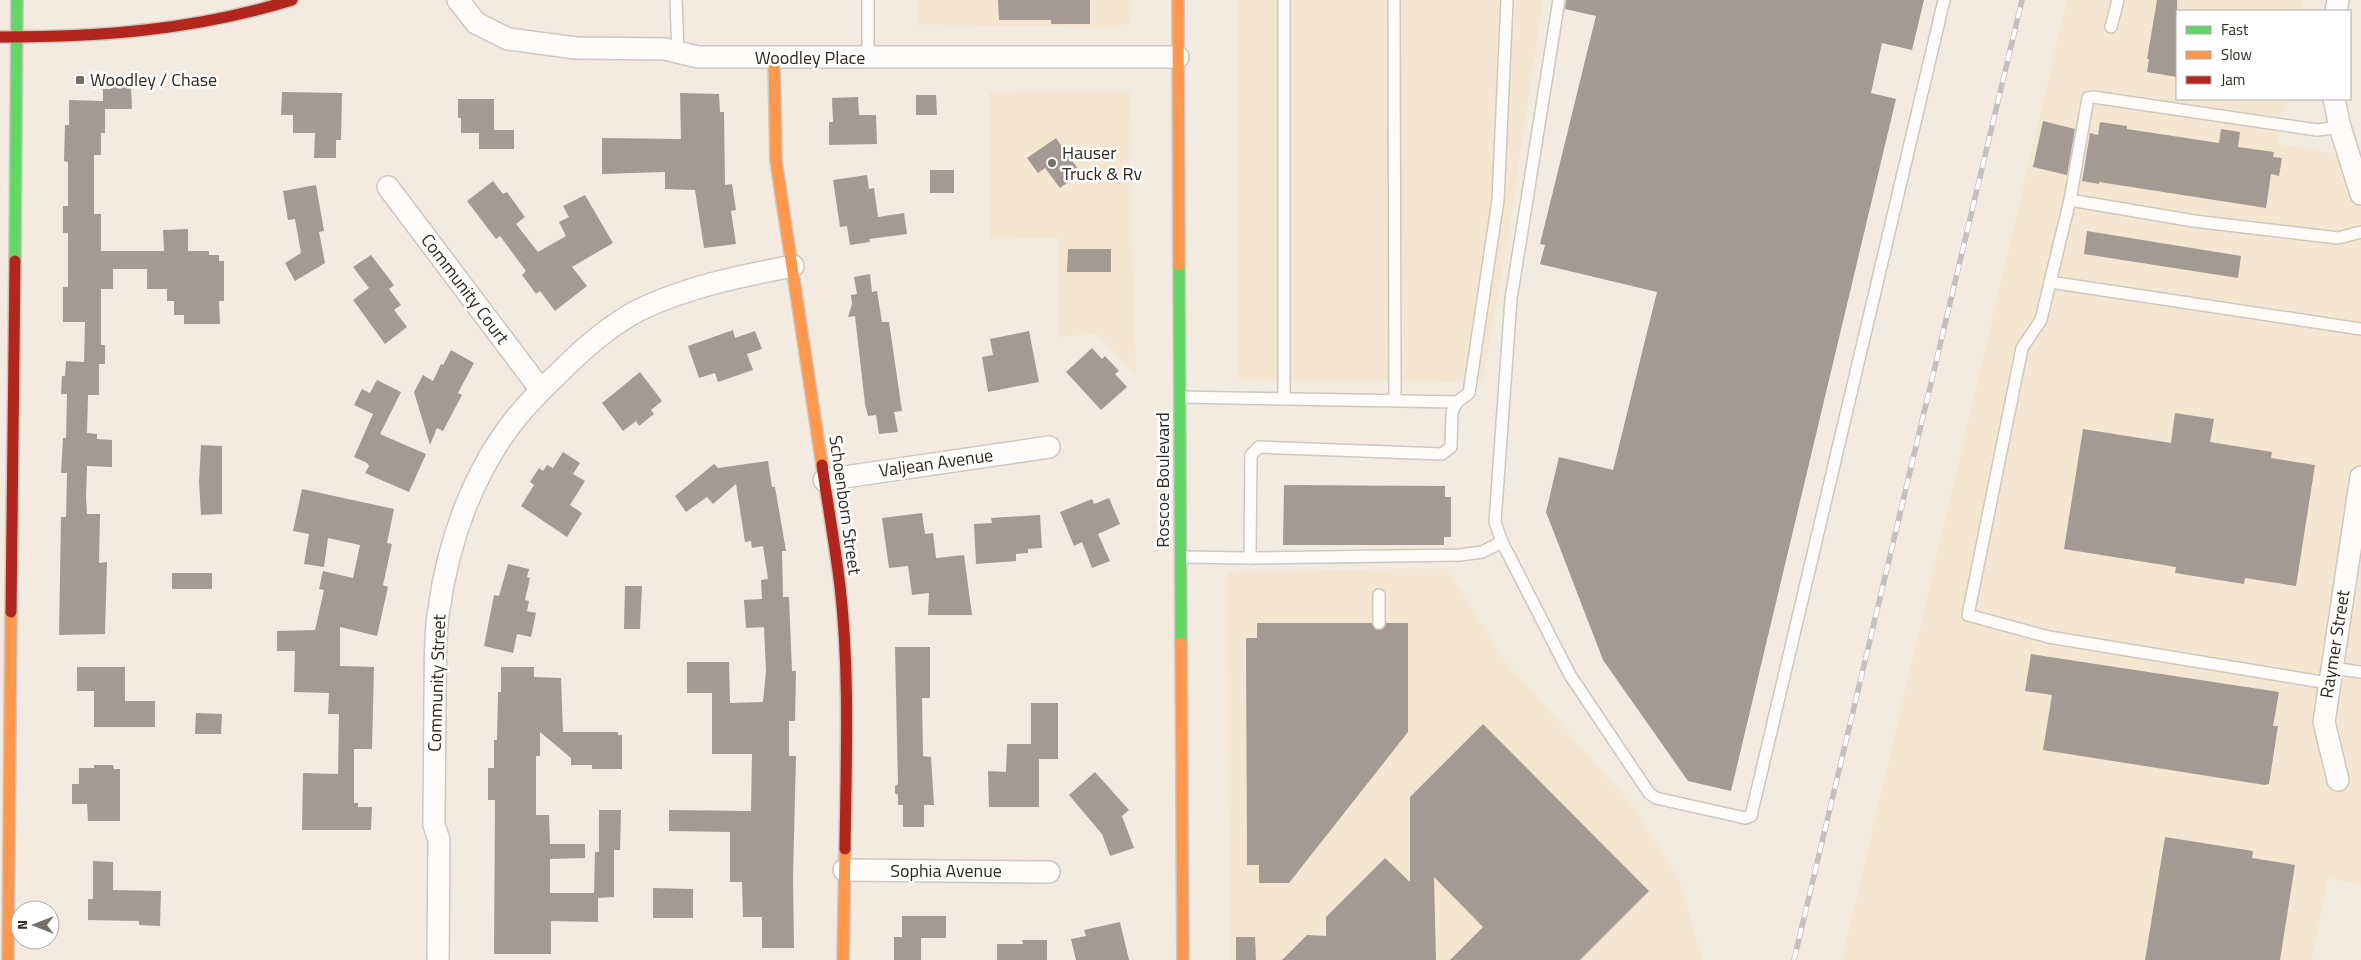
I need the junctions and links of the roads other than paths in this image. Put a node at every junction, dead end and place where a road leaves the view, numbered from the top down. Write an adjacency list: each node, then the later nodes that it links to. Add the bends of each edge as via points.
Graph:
1 (17, 0): 15 (street)
2 (292, 0): 15 (street, via 232,18 181,28 131,34)
3 (458, 0): 16 (street, Woodley Place, via 476,23 508,39 576,48)
4 (676, 0): 16 (lane)
5 (868, 0): 19 (lane)
6 (1178, 0): 17 (street, Roscoe Boulevard)
7 (1284, 0): 31 (lane)
8 (1394, 0): 32 (lane)
9 (1507, 0): 33 (lane, via 1498,200 1470,393)
10 (1559, 0): 38 (lane, via 1511,299 1494,513)
11 (1944, 0): 38 (lane, via 1751,816 1745,818 1656,798 1649,793 1570,675)
12 (2118, 0): 13 (lane)
13 (2112, 28)
14 (0, 37): 15 (street)
15 (17, 38): 43 (street)
16 (678, 52): 18 (street, Woodley Place, via 698,57)
17 (1178, 57): 19 (street, Woodley Place); 30 (street, Roscoe Boulevard)
18 (774, 58): 19 (street, Woodley Place); 26 (street, Schoenborn Street, via 776,161)
19 (868, 58)
20 (2334, 100): 21 (street)
21 (2340, 127): 23 (street); 24 (lane, via 2317,130 2092,96 2088,98)
22 (388, 187): 29 (street, Community Court)
23 (2361, 194)
24 (2070, 200): 25 (lane, via 2194,221 2338,238); 27 (lane)
25 (2361, 232)
26 (793, 266): 29 (street, Community Street, via 702,287 636,312 605,332); 36 (street, Schoenborn Street)
27 (2050, 282): 28 (lane); 45 (lane, via 2041,320 2022,348 1968,615 2049,637)
28 (2361, 329)
29 (541, 390): 50 (street, Community Street, via 516,418 486,464 454,538 438,609 434,825 438,840)
30 (1180, 397): 31 (lane); 39 (street, Roscoe Boulevard)
31 (1284, 398): 32 (lane)
32 (1395, 400): 33 (lane)
33 (1457, 402): 40 (lane, via 1452,412 1450,447 1442,454 1259,448 1251,454)
34 (1049, 447): 36 (street, Valjean Avenue)
35 (2361, 477): 37 (street, Raymer Street)
36 (824, 480): 47 (street, Schoenborn Street, via 843,628 846,678)
37 (2359, 507): 45 (street, Raymer Street)
38 (1502, 542): 40 (lane, via 1482,552 1460,555)
39 (1181, 557): 40 (lane); 52 (street, Roscoe Boulevard)
40 (1250, 558)
41 (1378, 595): 42 (lane)
42 (1379, 623)
43 (6, 624): 49 (street)
44 (2361, 672): 45 (lane)
45 (2329, 675): 46 (street, Raymer Street, via 2324,722)
46 (2338, 780)
47 (844, 870): 48 (street, Sophia Avenue); 51 (street, Schoenborn Street)
48 (1049, 872)
49 (8, 960)
50 (438, 960)
51 (843, 960)
52 (1184, 960)

